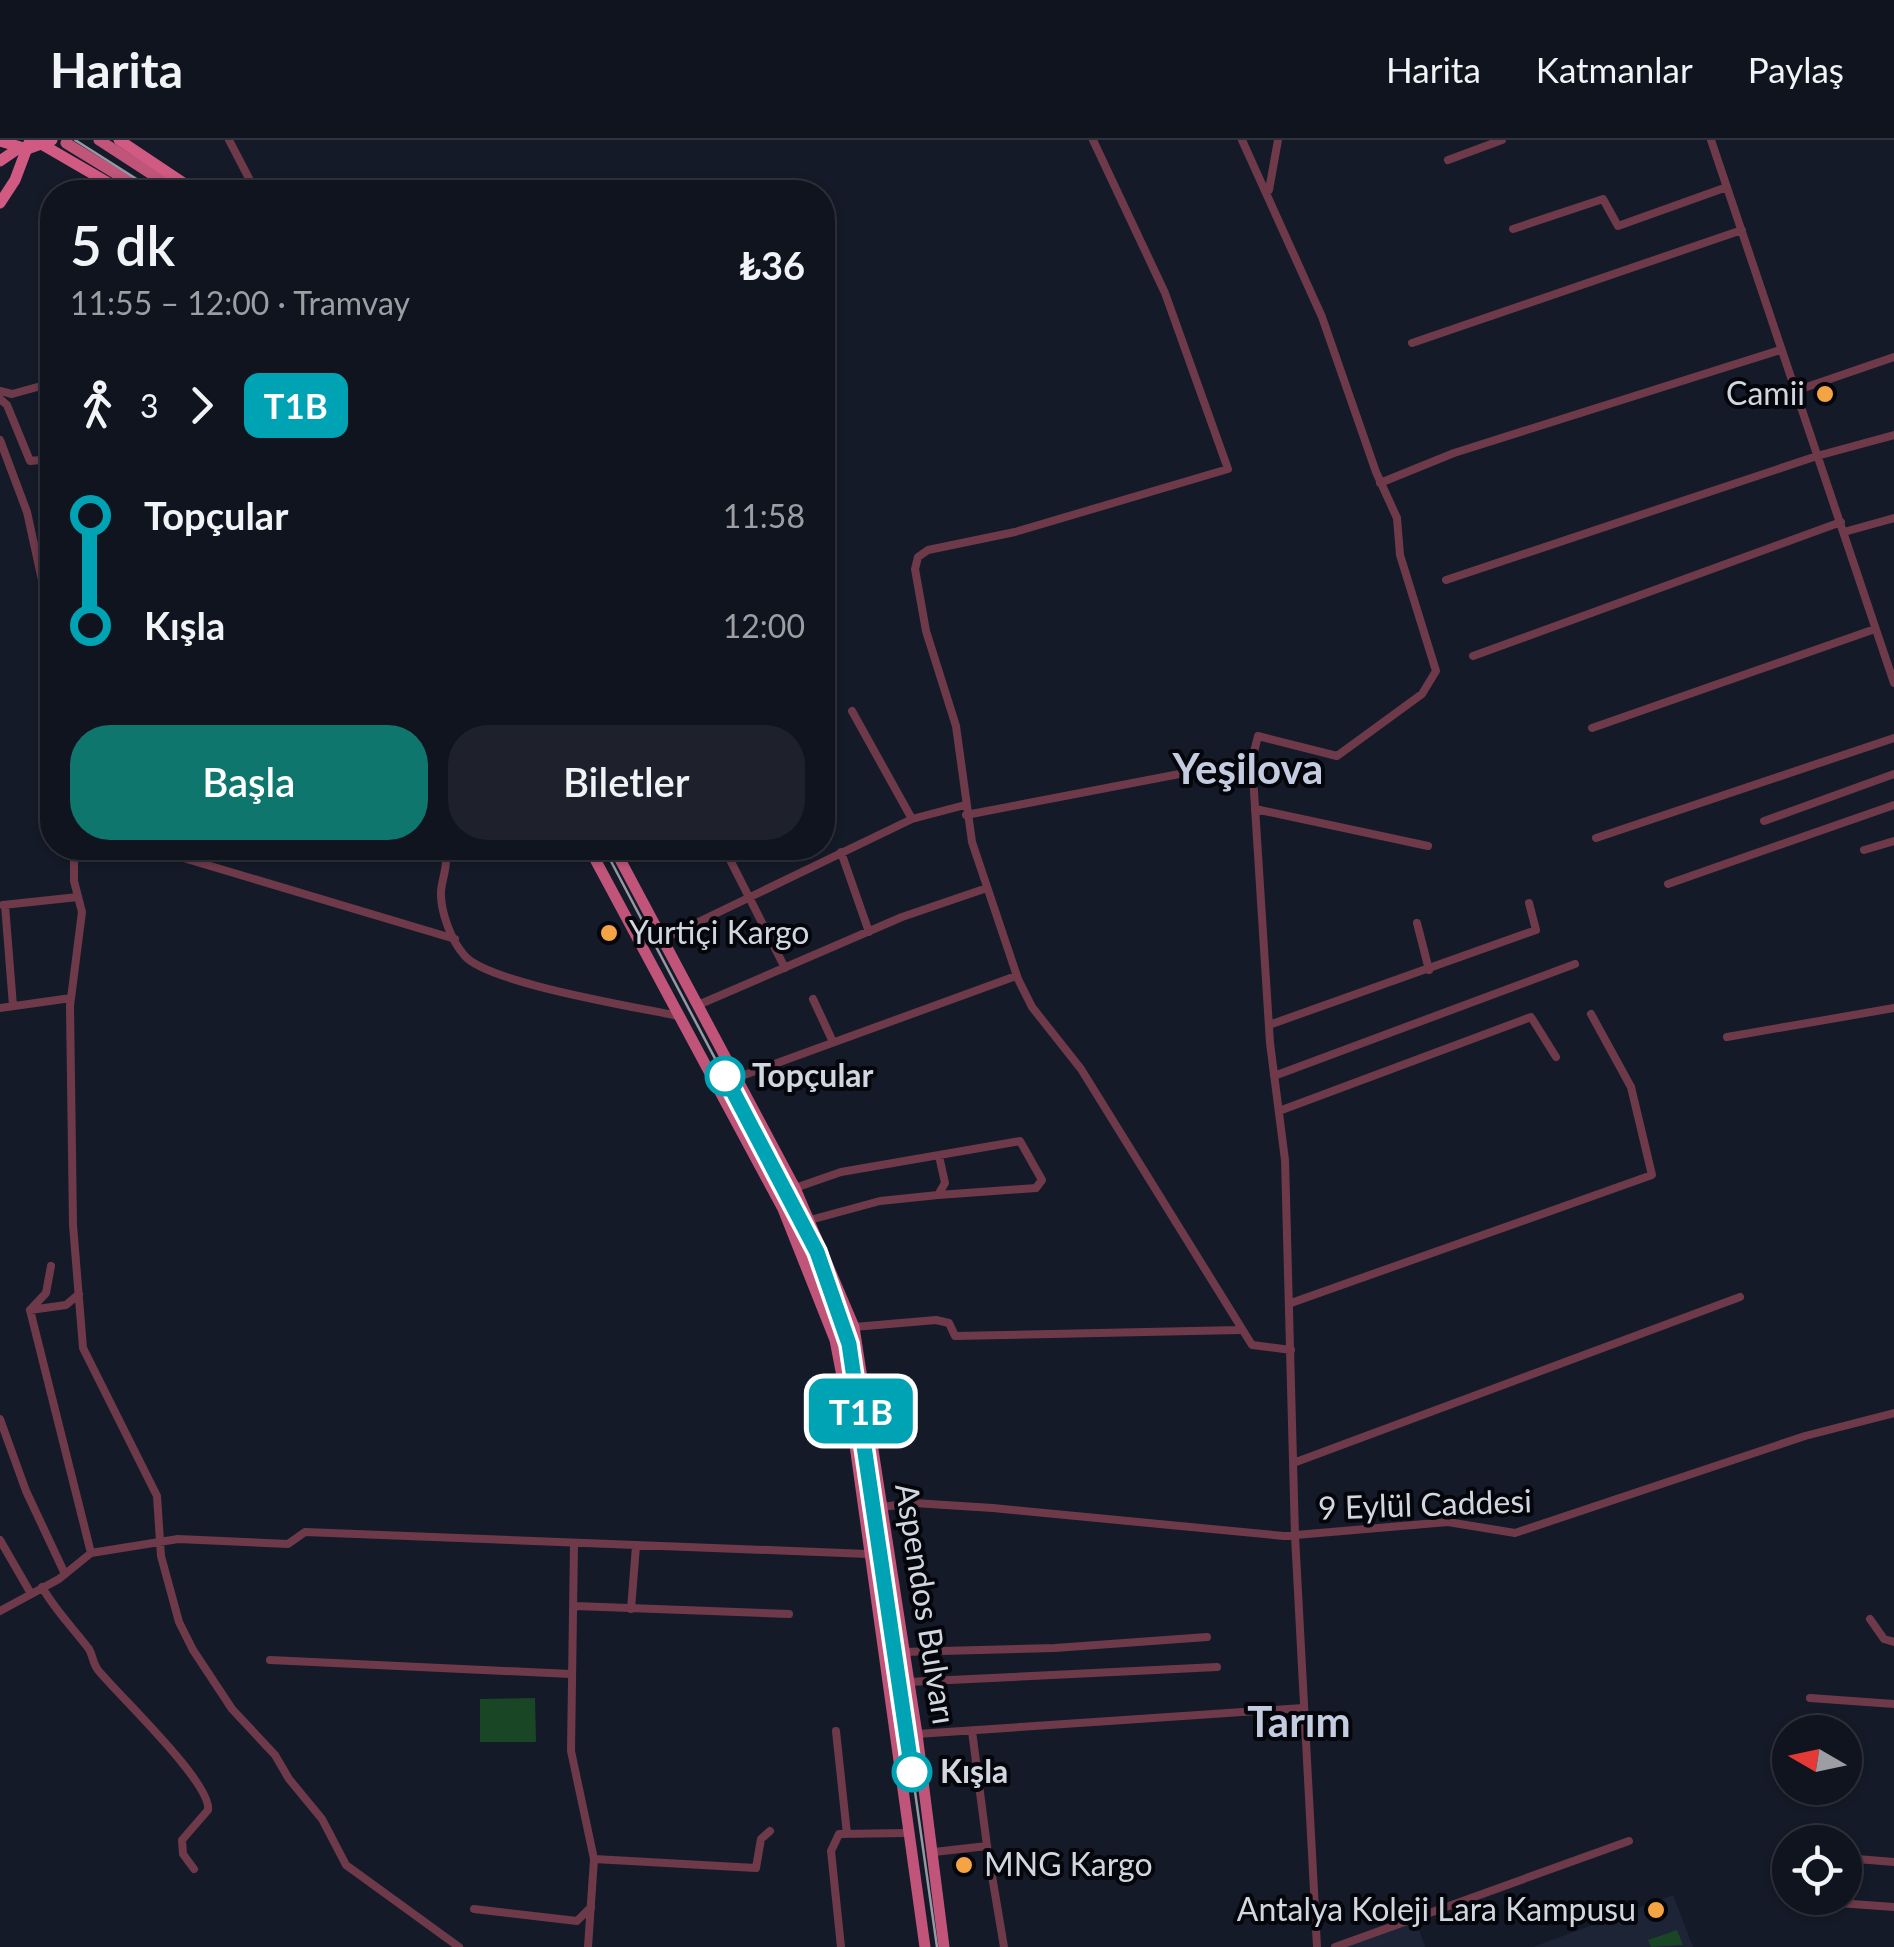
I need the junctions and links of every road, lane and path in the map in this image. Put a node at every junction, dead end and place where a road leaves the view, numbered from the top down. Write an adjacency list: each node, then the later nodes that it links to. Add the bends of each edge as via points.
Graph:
1 (99, 140): 17 (main road)
2 (119, 140): 18 (highway)
3 (230, 140): 19 (street)
4 (1093, 140): 51 (street, via 1165,293 1228,469 918,557 926,631 956,726)
5 (1242, 140): 21 (street)
6 (1278, 140): 21 (street)
7 (1502, 140): 13 (street)
8 (1711, 140): 20 (street)
9 (0, 141): 12 (highway)
10 (48, 143): 12 (highway); 15 (highway)
11 (66, 143): 16 (main road)
12 (24, 144): 14 (highway); 22 (highway, bridge, via 15,180)
13 (1448, 160)
14 (0, 161)
15 (105, 180)
16 (126, 180)
17 (161, 180)
18 (180, 180)
19 (250, 180)
20 (1727, 187): 23 (street, via 1618,226 1603,198); 24 (street)
21 (1269, 192): 36 (street, via 1322,317)
22 (0, 202)
23 (1512, 229)
24 (1742, 230): 25 (street); 26 (street)
25 (1412, 343)
26 (1780, 350): 30 (street); 36 (street, via 1454,453)
27 (1894, 357): 30 (street)
28 (40, 386): 29 (street)
29 (0, 391)
30 (1795, 391): 34 (street)
31 (0, 401): 35 (street, via 30,461)
32 (1894, 435): 34 (street)
33 (0, 440): 39 (street, via 28,512)
34 (1817, 456): 38 (street); 40 (street)
35 (40, 460)
36 (1380, 484): 47 (street, via 1401,530 1400,555 1436,678 1338,756 1258,736)
37 (1894, 518): 38 (street)
38 (1842, 527): 41 (street); 42 (street)
39 (40, 569)
40 (1446, 580)
41 (1875, 629): 43 (street); 45 (street)
42 (1473, 656)
43 (1894, 683)
44 (852, 711): 52 (street)
45 (1592, 728)
46 (1894, 738): 54 (street)
47 (1252, 760): 50 (street); 51 (street)
48 (1894, 774): 53 (street)
49 (1894, 805): 67 (street)
50 (1255, 809): 56 (street); 89 (street)
51 (966, 810): 52 (street); 68 (street)
52 (912, 819): 58 (street)
53 (1764, 820)
54 (1596, 838)
55 (1894, 841): 57 (street)
56 (1428, 846)
57 (1864, 850)
58 (841, 852): 59 (street); 74 (street)
59 (835, 855)
60 (75, 860): 70 (street)
61 (190, 860): 75 (street)
62 (446, 860): 75 (street, via 442,904)
63 (595, 860): 88 (main road, Aspendos Bulvarı)
64 (620, 860): 76 (main road, Aspendos Bulvarı)
65 (730, 860): 69 (street)
66 (824, 860): 69 (street)
67 (1668, 884)
68 (987, 888): 74 (street); 80 (street)
69 (748, 896): 76 (street); 78 (street)
70 (78, 897): 72 (street); 81 (street, via 82,912)
71 (1529, 904): 79 (street, via 1536,930)
72 (2, 905): 84 (street)
73 (1417, 923): 79 (street)
74 (869, 932): 78 (street)
75 (455, 939): 88 (street, via 474,964 507,978)
76 (662, 939): 83 (main road, Aspendos Bulvarı)
77 (1575, 964): 93 (street)
78 (785, 968): 83 (street)
79 (1428, 970): 89 (street)
80 (1016, 976): 91 (street); 106 (street, via 1208,1269)
81 (71, 998): 84 (street); 101 (street)
82 (814, 999): 91 (street)
83 (698, 1005): 94 (main road, Aspendos Bulvarı)
84 (13, 1006): 85 (street)
85 (0, 1008)
86 (1894, 1008): 90 (street)
87 (1592, 1014): 103 (street, via 1632,1087 1652,1175)
88 (678, 1016): 118 (main road, Aspendos Bulvarı, via 783,1209 819,1292 846,1386)
89 (1269, 1025): 93 (street)
90 (1727, 1037)
91 (833, 1042): 94 (street)
92 (1556, 1057): 95 (street, via 1531,1017)
93 (1274, 1076): 95 (street)
94 (736, 1078): 97 (main road, Aspendos Bulvarı)
95 (1279, 1111): 103 (street)
96 (939, 1156): 97 (street, via 841,1172); 98 (street, via 945,1182); 98 (street, via 1020,1141 1042,1180 1036,1188)
97 (795, 1188): 99 (main road, Aspendos Bulvarı)
98 (938, 1196): 99 (street, via 880,1201)
99 (810, 1220): 105 (main road, Aspendos Bulvarı)
100 (51, 1266): 104 (street, via 46,1293)
101 (79, 1294): 104 (street, via 66,1305); 114 (street, via 80,1332 92,1371 156,1496)
102 (1740, 1297): 110 (street)
103 (1291, 1302): 107 (street)
104 (30, 1310): 117 (street)
105 (854, 1327): 106 (street, via 936,1320 948,1323 955,1336); 111 (main road, Aspendos Bulvarı)
106 (1240, 1330): 107 (street, via 1252,1345)
107 (1291, 1350): 110 (street)
108 (1894, 1413): 112 (street, 9 Eylül Caddesi, via 1515,1533 1448,1522)
109 (0, 1419): 119 (street)
110 (1296, 1462): 112 (street)
111 (882, 1507): 112 (street, 9 Eylül Caddesi, via 993,1508); 129 (main road, Aspendos Bulvarı)
112 (1295, 1536): 136 (street)
113 (0, 1540): 121 (street)
114 (158, 1542): 115 (street, via 288,1544 305,1532); 117 (street); 154 (street, via 193,1650 232,1710 322,1819 346,1865)
115 (574, 1543): 116 (street); 122 (street)
116 (636, 1546): 118 (street); 123 (street)
117 (91, 1553): 119 (street)
118 (868, 1554): 141 (main road, Aspendos Bulvarı)
119 (64, 1574): 120 (street)
120 (42, 1587): 121 (street); 149 (street, via 96,1668 206,1793 208,1810 182,1840)
121 (30, 1592): 124 (street)
122 (575, 1606): 123 (street); 132 (street)
123 (631, 1609): 125 (street)
124 (0, 1611)
125 (788, 1614)
126 (1870, 1619): 128 (street)
127 (1207, 1637): 129 (street)
128 (1894, 1642)
129 (902, 1652): 133 (main road, Aspendos Bulvarı)
130 (270, 1660): 132 (street)
131 (1217, 1668): 133 (street)
132 (571, 1674): 146 (street, via 571,1750)
133 (908, 1682): 139 (main road, Aspendos Bulvarı)
134 (1810, 1698): 135 (street)
135 (1894, 1704)
136 (1302, 1708): 138 (street); 160 (street)
137 (836, 1731): 142 (street)
138 (972, 1731): 139 (street); 144 (street)
139 (917, 1734): 145 (main road, Aspendos Bulvarı)
140 (770, 1831): 146 (street, via 760,1839 756,1868)
141 (907, 1832): 142 (street); 157 (main road, Aspendos Bulvarı)
142 (847, 1834): 156 (street, via 839,1834 831,1851)
143 (1629, 1841): 161 (street)
144 (987, 1846): 145 (street); 159 (street)
145 (934, 1852): 158 (main road, Aspendos Bulvarı)
146 (594, 1859): 151 (street)
147 (1862, 1859): 148 (street)
148 (1894, 1862)
149 (194, 1869)
150 (1862, 1905): 152 (street)
151 (591, 1907): 153 (street, via 577,1921); 155 (street)
152 (1894, 1907)
153 (474, 1910)
154 (458, 1947)
155 (588, 1947)
156 (841, 1947)
157 (925, 1947)
158 (944, 1947)
159 (1004, 1947)
160 (1317, 1947)
161 (1335, 1947)

